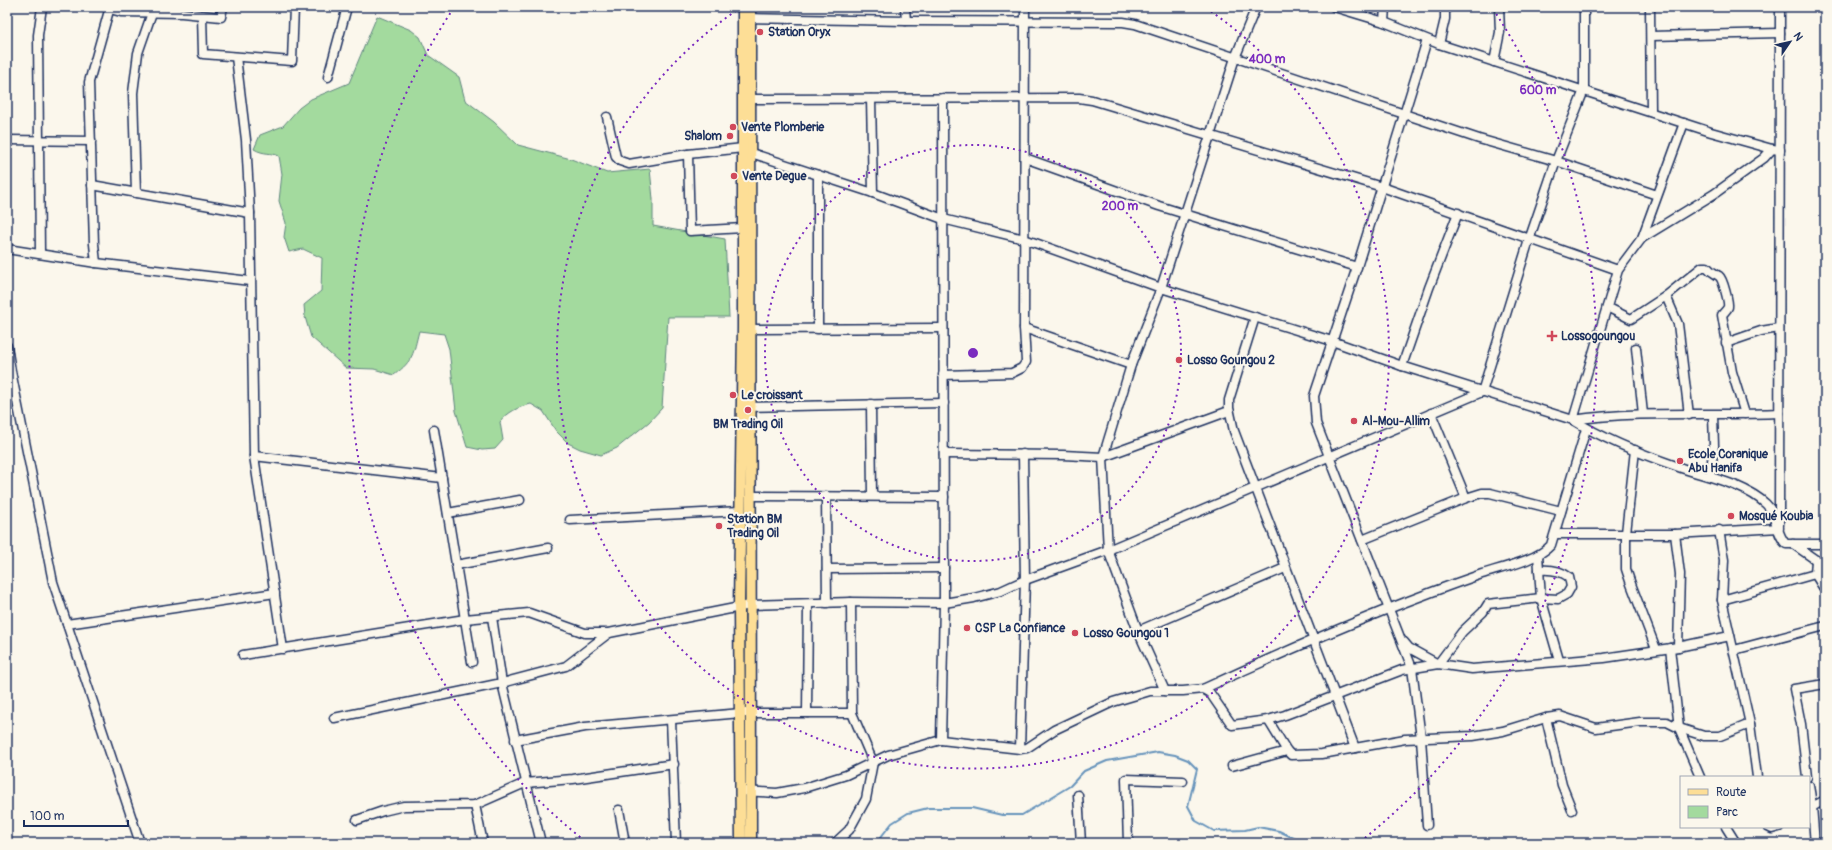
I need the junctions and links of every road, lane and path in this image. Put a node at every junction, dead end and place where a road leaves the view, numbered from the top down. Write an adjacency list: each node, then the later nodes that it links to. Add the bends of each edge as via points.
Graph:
1 (42, 7): 42 (street, via 38,35)
2 (223, 7): 19 (street, via 221,17)
3 (294, 7): 27 (street, via 292,61)
4 (347, 7): 30 (street)
5 (750, 7): 18 (main road)
6 (905, 7): 20 (street)
7 (1025, 7): 21 (street)
8 (1256, 7): 28 (street)
9 (1334, 7): 22 (street)
10 (1385, 7): 22 (street)
11 (1445, 7): 26 (street)
12 (1499, 7): 29 (street, via 1500,32)
13 (1584, 7): 31 (street)
14 (1650, 7): 24 (street)
15 (1780, 7): 23 (street)
16 (110, 8): 17 (street, via 121,12); 43 (street, via 89,82)
17 (153, 10): 19 (street); 52 (street, via 138,53 133,93)
18 (745, 14): 20 (street); 32 (main road)
19 (202, 15): 27 (street, via 203,54)
20 (906, 21): 21 (street)
21 (1026, 22): 28 (street, via 1135,24); 35 (street)
22 (1384, 22): 25 (street)
23 (1780, 33): 24 (street); 44 (street)
24 (1651, 36): 36 (street)
25 (1427, 40): 26 (street); 37 (street)
26 (1439, 44): 29 (street)
27 (236, 58): 55 (street, via 246,140)
28 (1235, 58): 37 (street); 40 (street)
29 (1494, 62): 31 (street)
30 (328, 77)
31 (1584, 90): 36 (street); 48 (street)
32 (746, 98): 33 (street); 45 (main road)
33 (871, 98): 34 (street); 53 (street)
34 (943, 98): 35 (street); 58 (street)
35 (1025, 98): 40 (street, via 1092,100); 47 (street)
36 (1651, 112): 39 (street)
37 (1405, 114): 48 (street); 51 (street)
38 (607, 116): 46 (street, via 616,157 620,162 629,164)
39 (1684, 123): 44 (street); 54 (street)
40 (1210, 135): 51 (street); 56 (street)
41 (7, 140): 42 (street)
42 (39, 140): 43 (street); 64 (street)
43 (91, 141): 50 (street)
44 (1776, 150): 60 (street, via 1714,194); 76 (street)
45 (747, 151): 46 (street); 49 (street); 59 (main road); 73 (main road)
46 (688, 154): 59 (street, via 690,231)
47 (1026, 158): 56 (street); 61 (street)
48 (1556, 161): 54 (street); 62 (street)
49 (818, 175): 53 (street); 77 (street)
50 (92, 185): 52 (street); 65 (street)
51 (1382, 187): 57 (street); 66 (street)
52 (136, 192): 55 (street)
53 (872, 193): 58 (street)
54 (1657, 195): 60 (street)
55 (250, 213): 68 (street)
56 (1184, 213): 66 (street); 69 (street)
57 (1458, 213): 62 (street); 83 (street)
58 (943, 219): 61 (street); 74 (street)
59 (742, 228): 73 (main road)
60 (1642, 238): 67 (street)
61 (1024, 239): 69 (street); 75 (street)
62 (1529, 240): 67 (street); 85 (street)
63 (7, 249): 64 (street)
64 (40, 254): 65 (street)
65 (96, 263): 68 (street)
66 (1357, 267): 78 (street)
67 (1618, 270): 71 (street)
68 (250, 281): 102 (street)
69 (1161, 288): 72 (street); 82 (street)
70 (1666, 296): 71 (street, via 1631,319); 79 (street, via 1700,268 1707,267 1721,278 1726,292 1728,306 1722,315); 94 (street, via 1678,324)
71 (1607, 307): 96 (street)
72 (1255, 317): 78 (street); 89 (street, via 1232,388)
73 (747, 328): 77 (street); 88 (main road)
74 (943, 328): 77 (street); 84 (street)
75 (1024, 328): 82 (street); 84 (street, via 1026,362 1018,371 1009,374)
76 (1779, 328): 79 (street, via 1761,331); 91 (street)
77 (818, 329)
78 (1332, 341): 83 (street); 103 (street, via 1313,406 1316,423)
79 (1726, 343): 93 (street)
80 (7, 346): 151 (street, via 53,582)
81 (1636, 348): 92 (street)
82 (1131, 365): 104 (street)
83 (1402, 366): 85 (street)
84 (943, 375): 87 (street)
85 (1482, 392): 90 (street); 96 (street)
86 (871, 404): 87 (street); 88 (street); 110 (street)
87 (944, 404): 100 (street)
88 (746, 407): 108 (main road); 115 (main road)
89 (1230, 411): 104 (street); 107 (street, via 1234,431)
90 (1431, 413): 103 (street); 112 (street)
91 (1779, 413): 93 (street); 118 (street)
92 (1643, 414): 94 (street); 96 (street)
93 (1745, 414): 95 (street)
94 (1689, 415): 95 (street)
95 (1713, 415): 105 (street, via 1714,446)
96 (1572, 420): 97 (street)
97 (1586, 429): 99 (street); 114 (street)
98 (434, 430): 106 (street)
99 (1635, 450): 105 (street); 120 (street)
100 (944, 454): 101 (street); 111 (street)
101 (1023, 454): 104 (street); 137 (street)
102 (254, 456): 106 (street); 139 (street)
103 (1330, 456): 107 (street); 123 (street)
104 (1103, 457): 127 (street)
105 (1710, 476): 118 (street, via 1752,494 1765,503)
106 (442, 478): 116 (street)
107 (1254, 488): 127 (street); 133 (street)
108 (751, 496): 109 (street); 146 (main road)
109 (826, 496): 110 (street); 134 (street)
110 (872, 496): 111 (street)
111 (944, 497): 132 (street)
112 (1466, 498): 114 (street, via 1490,493); 123 (street)
113 (520, 500): 116 (street)
114 (1561, 510): 121 (street)
115 (740, 511): 117 (street); 147 (main road)
116 (448, 512): 131 (street)
117 (570, 520)
118 (1779, 528): 119 (street); 124 (street, via 1785,543)
119 (1720, 530): 122 (street); 141 (street, via 1724,560)
120 (1626, 533): 121 (street); 122 (street); 160 (street, via 1626,568 1630,584)
121 (1555, 534): 128 (street, via 1551,545)
122 (1675, 534): 158 (street, via 1680,574)
123 (1362, 540): 148 (street)
124 (1793, 544): 125 (street); 129 (street)
125 (1825, 544)
126 (548, 548): 131 (street)
127 (1108, 550): 137 (street); 153 (street)
128 (1538, 555): 135 (street); 148 (street, via 1449,585)
129 (1816, 560): 130 (street); 136 (street)
130 (1825, 564)
131 (456, 565): 150 (street)
132 (944, 568): 134 (street); 143 (street)
133 (1285, 568): 153 (street); 157 (street)
134 (827, 569): 144 (street)
135 (1539, 570): 140 (street); 140 (street, via 1560,572 1571,581 1570,589 1563,597)
136 (1815, 574): 138 (street); 141 (street)
137 (1025, 580): 143 (street, via 1001,591); 185 (street)
138 (1825, 590)
139 (275, 593): 151 (street); 159 (street)
140 (1541, 598): 163 (street); 165 (street, via 1488,604 1462,632)
141 (1722, 600): 155 (street)
142 (852, 602): 143 (street); 144 (street); 174 (street)
143 (944, 602): 183 (street)
144 (827, 603): 145 (street)
145 (808, 604): 146 (street); 173 (street)
146 (750, 605): 147 (street); 172 (main road)
147 (739, 607): 154 (street); 172 (main road)
148 (1389, 609): 156 (street); 157 (street)
149 (492, 617): 150 (street); 154 (street, via 529,613 585,633); 167 (street)
150 (465, 619): 159 (street); 164 (street)
151 (67, 624): 207 (street)
152 (1825, 626): 161 (street)
153 (1138, 631): 170 (street)
154 (609, 633): 167 (street, via 566,666)
155 (1730, 636): 158 (street); 161 (street)
156 (1401, 638): 165 (street, via 1409,648); 166 (street)
157 (1312, 640): 169 (street); 171 (street)
158 (1674, 647): 160 (street); 180 (street)
159 (283, 649): 162 (street)
160 (1656, 650): 163 (street, via 1604,658)
161 (1734, 650): 179 (street)
162 (243, 655)
163 (1558, 660): 165 (street, via 1472,669)
164 (472, 662)
165 (1438, 664): 166 (street)
166 (1412, 668): 171 (street); 181 (street)
167 (502, 683): 175 (street); 182 (street)
168 (1825, 684): 192 (street, via 1794,689)
169 (1203, 689): 170 (street); 178 (street, via 1210,693 1232,725)
170 (1165, 691): 185 (street, via 1150,691 1113,702 1054,730 1027,748)
171 (1334, 695): 178 (street); 184 (street)
172 (746, 713): 173 (street); 177 (street); 195 (main road)
173 (807, 713): 174 (street)
174 (852, 713): 187 (street)
175 (334, 718)
176 (1546, 718): 180 (street, via 1560,716 1596,728 1640,722 1667,722); 181 (street, via 1503,731 1473,736); 202 (street, via 1562,785)
177 (671, 720): 182 (street, via 585,727); 188 (street)
178 (1268, 720): 186 (street)
179 (1750, 724): 180 (street, via 1720,736 1704,736); 191 (street)
180 (1679, 728): 190 (street)
181 (1421, 738): 184 (street); 204 (street)
182 (515, 740): 194 (street)
183 (941, 740): 185 (street); 187 (street, via 888,755)
184 (1355, 748): 186 (street, via 1305,756 1291,755)
185 (1020, 749)
186 (1287, 751): 189 (street)
187 (873, 762): 195 (street, via 846,775 804,788 778,793); 206 (street, via 866,799)
188 (674, 764): 194 (street, via 573,779); 211 (street)
189 (1232, 766)
190 (1700, 776)
191 (1757, 776)
192 (1807, 776)
193 (1183, 781): 217 (street, via 1126,779)
194 (525, 783): 199 (street); 209 (street)
195 (746, 791): 212 (main road); 213 (main road)
196 (1078, 795): 216 (street)
197 (1810, 796): 200 (street)
198 (1825, 800): 200 (street)
199 (475, 805): 203 (street, via 404,806); 208 (street)
200 (1811, 807): 219 (street)
201 (619, 810): 210 (street)
202 (1572, 810)
203 (357, 820)
204 (1427, 825)
205 (1727, 828): 218 (street)
206 (849, 830): 214 (street); 215 (street)
207 (140, 843)
208 (483, 843)
209 (541, 843)
210 (625, 843)
211 (676, 843)
212 (741, 843)
213 (751, 843)
214 (835, 843)
215 (847, 843)
216 (1081, 843)
217 (1128, 843)
218 (1736, 843)
219 (1815, 843)

